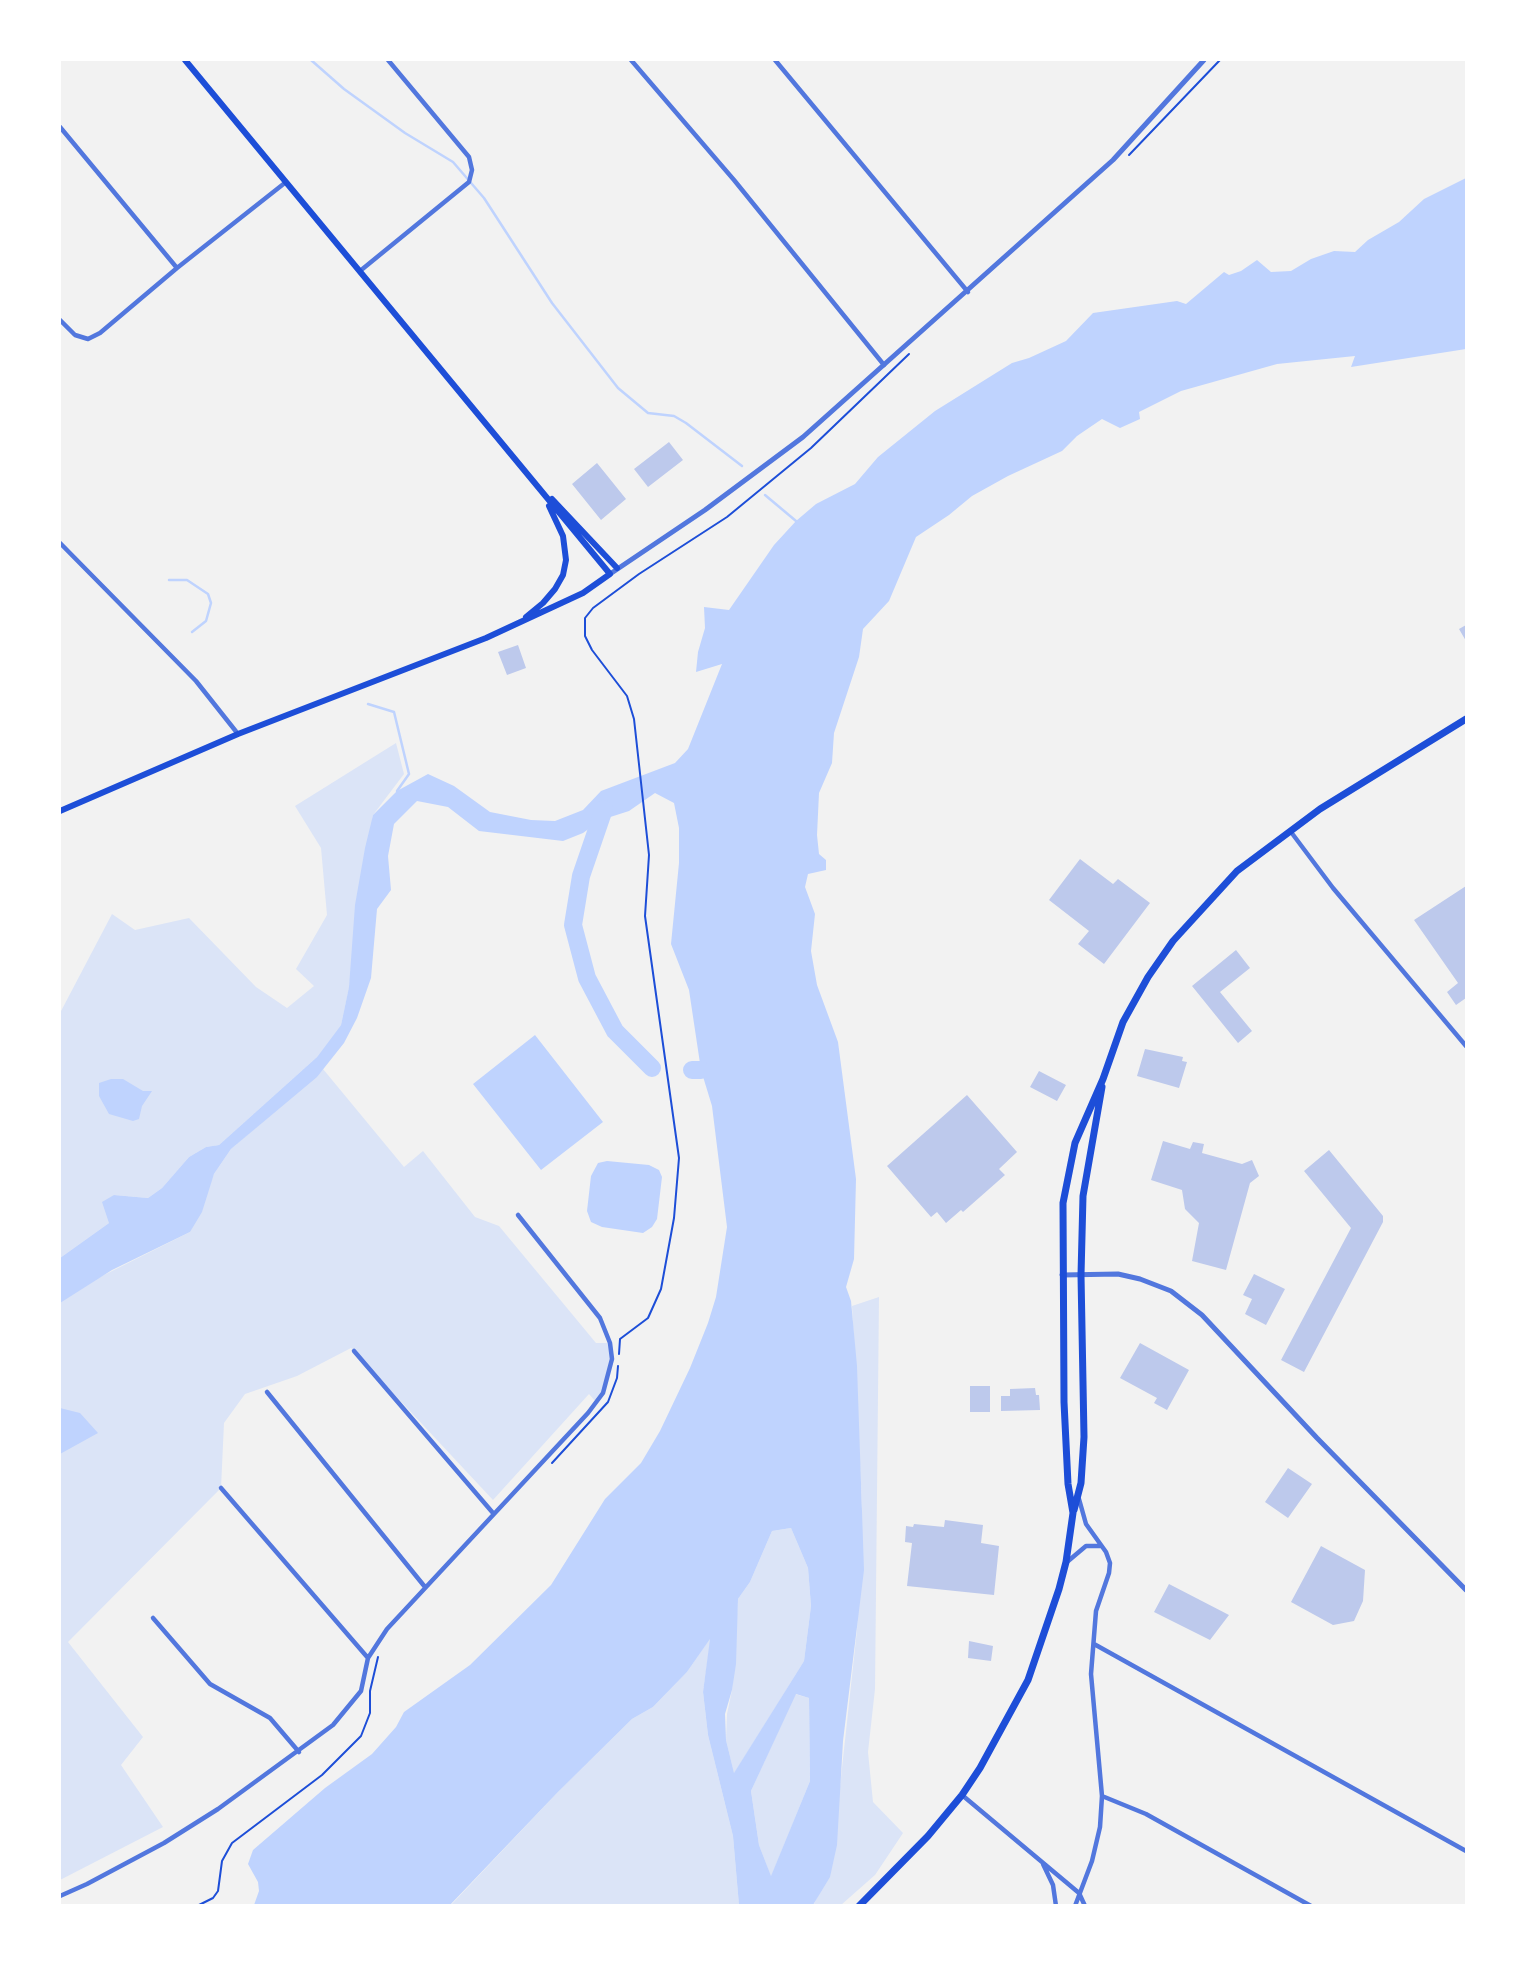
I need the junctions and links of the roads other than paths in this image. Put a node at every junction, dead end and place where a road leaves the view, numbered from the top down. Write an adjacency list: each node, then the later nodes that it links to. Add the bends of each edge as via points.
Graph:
1 (186, 60): 7 (main road)
2 (388, 60): 9 (street, via 469,157 472,170 469,182 458,192)
3 (631, 60): 12 (street)
4 (775, 60): 10 (street)
5 (1204, 60): 10 (street, via 1113,160)
6 (60, 127): 8 (street)
7 (287, 182): 8 (street); 9 (main road)
8 (177, 268): 11 (street, via 88,339 75,335)
9 (360, 271): 13 (main road)
10 (968, 292): 12 (street)
11 (60, 320)
12 (884, 365): 15 (street, via 781,455)
13 (532, 481): 15 (main road); 16 (main road); 17 (main road, via 563,536 566,560 555,589)
14 (60, 543): 19 (street, via 196,681)
15 (617, 568): 16 (street)
16 (610, 574): 17 (main road, via 583,593)
17 (517, 624): 19 (main road)
18 (1466, 719): 21 (main road)
19 (239, 734): 20 (main road)
20 (60, 811)
21 (1290, 831): 22 (street); 23 (main road, via 1237,871 1173,941 1123,1022)
22 (1466, 1046)
23 (1103, 1079): 25 (main road, via 1069,1167 1063,1203); 26 (main road, via 1083,1196)
24 (518, 1215): 31 (street, via 600,1318 612,1359 603,1393 588,1413)
25 (1062, 1275): 26 (street); 32 (main road, via 1068,1484)
26 (1081, 1275): 30 (main road, via 1084,1437); 36 (street, via 1118,1274 1140,1279 1171,1291 1202,1315)
27 (354, 1351): 31 (street)
28 (267, 1392): 35 (street)
29 (221, 1489): 39 (street)
30 (1078, 1497): 32 (main road); 33 (street, via 1086,1524)
31 (493, 1513): 35 (street)
32 (1073, 1513): 34 (main road)
33 (1102, 1546): 34 (street, via 1086,1546); 38 (street, via 1110,1563 1096,1611)
34 (1066, 1562): 41 (main road, via 1028,1680)
35 (425, 1587): 39 (street)
36 (1466, 1590)
37 (153, 1618): 40 (street, via 210,1684 270,1718)
38 (1094, 1644): 42 (street, via 1091,1674); 43 (street)
39 (368, 1658): 40 (street, via 361,1691 333,1725)
40 (299, 1752): 46 (street, via 164,1843)
41 (962, 1796): 44 (street); 47 (main road)
42 (1102, 1796): 45 (street, via 1092,1861); 51 (street, via 1146,1814)
43 (1466, 1851)
44 (1041, 1860): 45 (street); 48 (street, via 1053,1885)
45 (1079, 1893): 49 (street); 50 (street)
46 (60, 1896)
47 (859, 1906)
48 (1056, 1906)
49 (1074, 1906)
50 (1085, 1906)
51 (1311, 1906)

